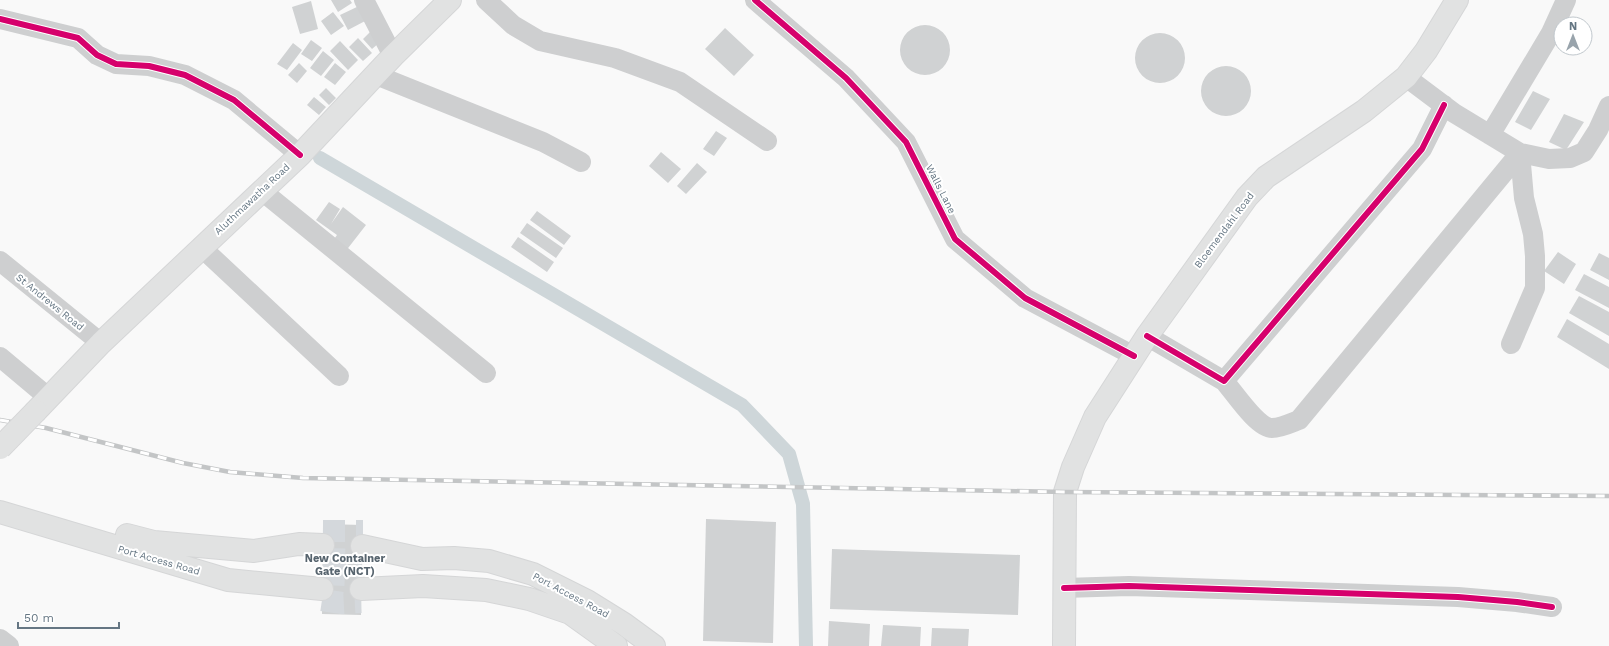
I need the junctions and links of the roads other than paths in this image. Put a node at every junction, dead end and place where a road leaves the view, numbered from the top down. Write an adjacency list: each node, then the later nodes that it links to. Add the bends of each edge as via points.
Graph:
1 (364, 0): 8 (street)
2 (450, 0): 8 (main road, Aluthmawatha Road)
3 (486, 0): 14 (street, via 513,25 540,41 615,58 680,82)
4 (755, 0): 24 (street, Walls Lane, via 846,78 906,142 955,239 1025,298)
5 (1457, 0): 10 (main road, Bloemendahl Road, via 1426,51)
6 (1566, 0): 13 (street, via 1551,33)
7 (0, 19): 16 (street, via 78,38 97,55 116,64 149,66 185,75 234,100)
8 (393, 56): 9 (main road, Aluthmawatha Road)
9 (376, 75): 16 (main road, Aluthmawatha Road); 17 (street, via 543,142)
10 (1406, 77): 11 (street); 21 (main road, Bloemendahl Road, via 1364,111 1266,177 1247,197)
11 (1444, 105): 13 (street); 28 (street, via 1422,149)
12 (1609, 106): 15 (street, via 1584,152 1570,158 1549,159)
13 (1490, 134): 15 (street)
14 (767, 141)
15 (1520, 153): 23 (street, via 1524,198 1533,234 1535,288); 28 (street, via 1299,420 1271,428 1258,422)
16 (300, 155): 18 (main road, Aluthmawatha Road)
17 (581, 162)
18 (262, 191): 19 (main road, Aluthmawatha Road); 26 (street)
19 (201, 247): 22 (main road, Aluthmawatha Road); 27 (street)
20 (0, 261): 22 (street, St Andrews Road)
21 (1147, 336): 24 (main road, Bloemendahl Road); 28 (street)
22 (101, 343): 29 (main road, Aluthmawatha Road)
23 (1511, 344)
24 (1134, 356): 35 (main road, Bloemendahl Road, via 1096,417 1073,467 1065,492)
25 (0, 357): 29 (street)
26 (486, 373)
27 (339, 376)
28 (1224, 381)
29 (42, 404): 30 (main road, Aluthmawatha Road, bridge)
30 (0, 448)
31 (0, 497): 32 (main road, Port Access Road, via 52,515 154,542 254,551 323,566 296,574 228,580)
32 (0, 512)
33 (422, 559): 34 (main road, Port Access Road); 34 (main road, via 387,537); 40 (main road, Port Access Road, via 454,558 489,562 534,574 587,601)
34 (362, 567): 39 (main road, Port Access Road, via 423,586 486,590 528,599 570,613)
35 (1064, 588): 36 (street, via 1129,586 1458,597); 41 (main road, Bloemendahl Road)
36 (1552, 607)
37 (0, 639): 38 (street)
38 (9, 646)
39 (616, 646)
40 (654, 646)
41 (1064, 646)

